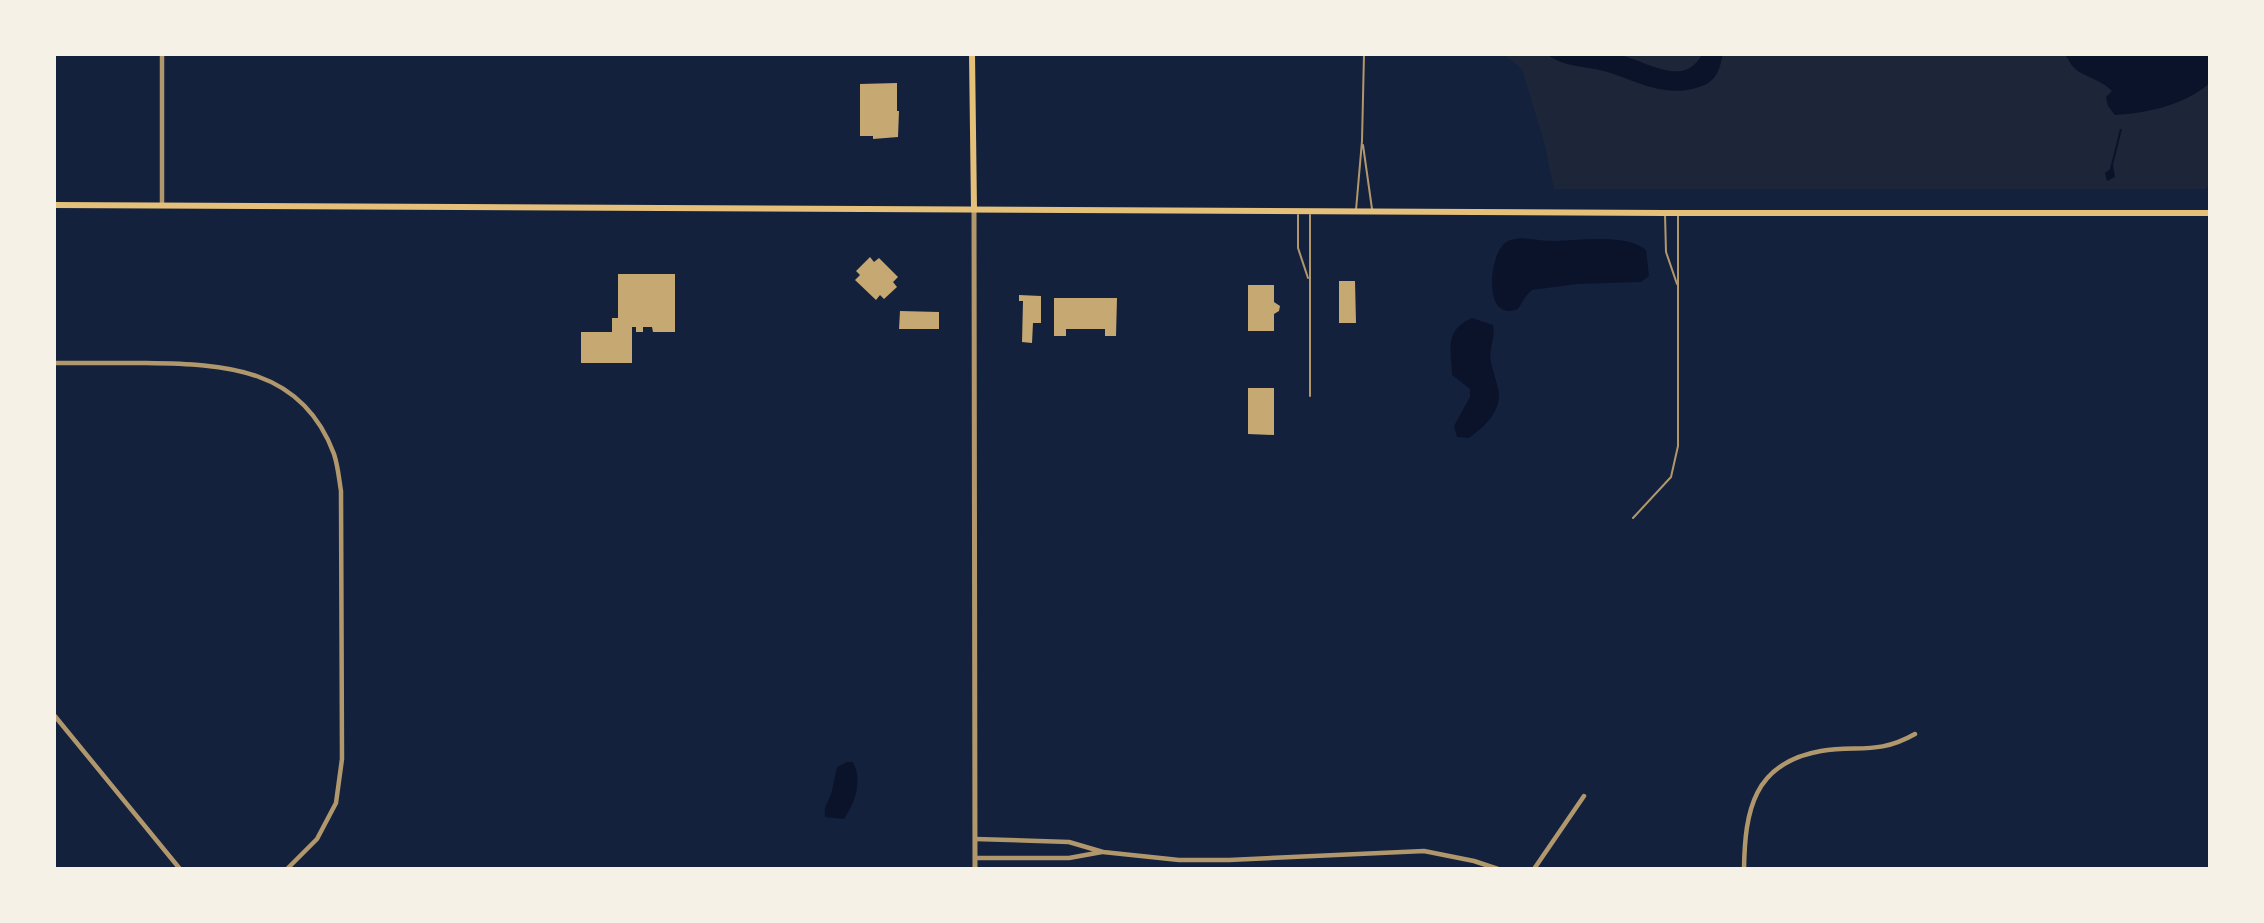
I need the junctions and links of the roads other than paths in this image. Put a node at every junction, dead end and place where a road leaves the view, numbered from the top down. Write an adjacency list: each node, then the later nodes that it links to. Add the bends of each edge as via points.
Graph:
1 (163, 54): 6 (street)
2 (972, 54): 7 (main road)
3 (1364, 54): 4 (lane)
4 (1362, 141): 10 (lane); 11 (lane)
5 (54, 205): 6 (main road)
6 (162, 205): 7 (main road)
7 (974, 208): 8 (main road); 23 (street)
8 (1297, 210): 9 (main road); 15 (lane, via 1298,248)
9 (1310, 210): 10 (main road); 15 (lane)
10 (1356, 211): 11 (main road)
11 (1373, 211): 12 (main road)
12 (1665, 213): 13 (main road); 16 (lane, via 1665,247)
13 (1678, 213): 14 (main road); 16 (lane)
14 (2210, 213)
15 (1309, 282): 18 (lane)
16 (1678, 288): 19 (lane, via 1678,446 1671,477)
17 (54, 363): 27 (street, via 204,365 241,370 296,398 334,455 341,491 342,759 336,803 317,839)
18 (1310, 396)
19 (1633, 518)
20 (54, 715): 26 (street)
21 (1915, 734): 31 (street, via 1881,748 1821,751 1772,773 1753,799)
22 (1584, 796): 30 (street)
23 (975, 839): 24 (street, via 1069,842); 25 (street)
24 (1103, 852): 25 (street, via 1069,858); 29 (street, via 1204,860 1424,851)
25 (975, 858): 28 (street)
26 (180, 869)
27 (287, 869)
28 (975, 869)
29 (1498, 869)
30 (1534, 869)
31 (1744, 869)

